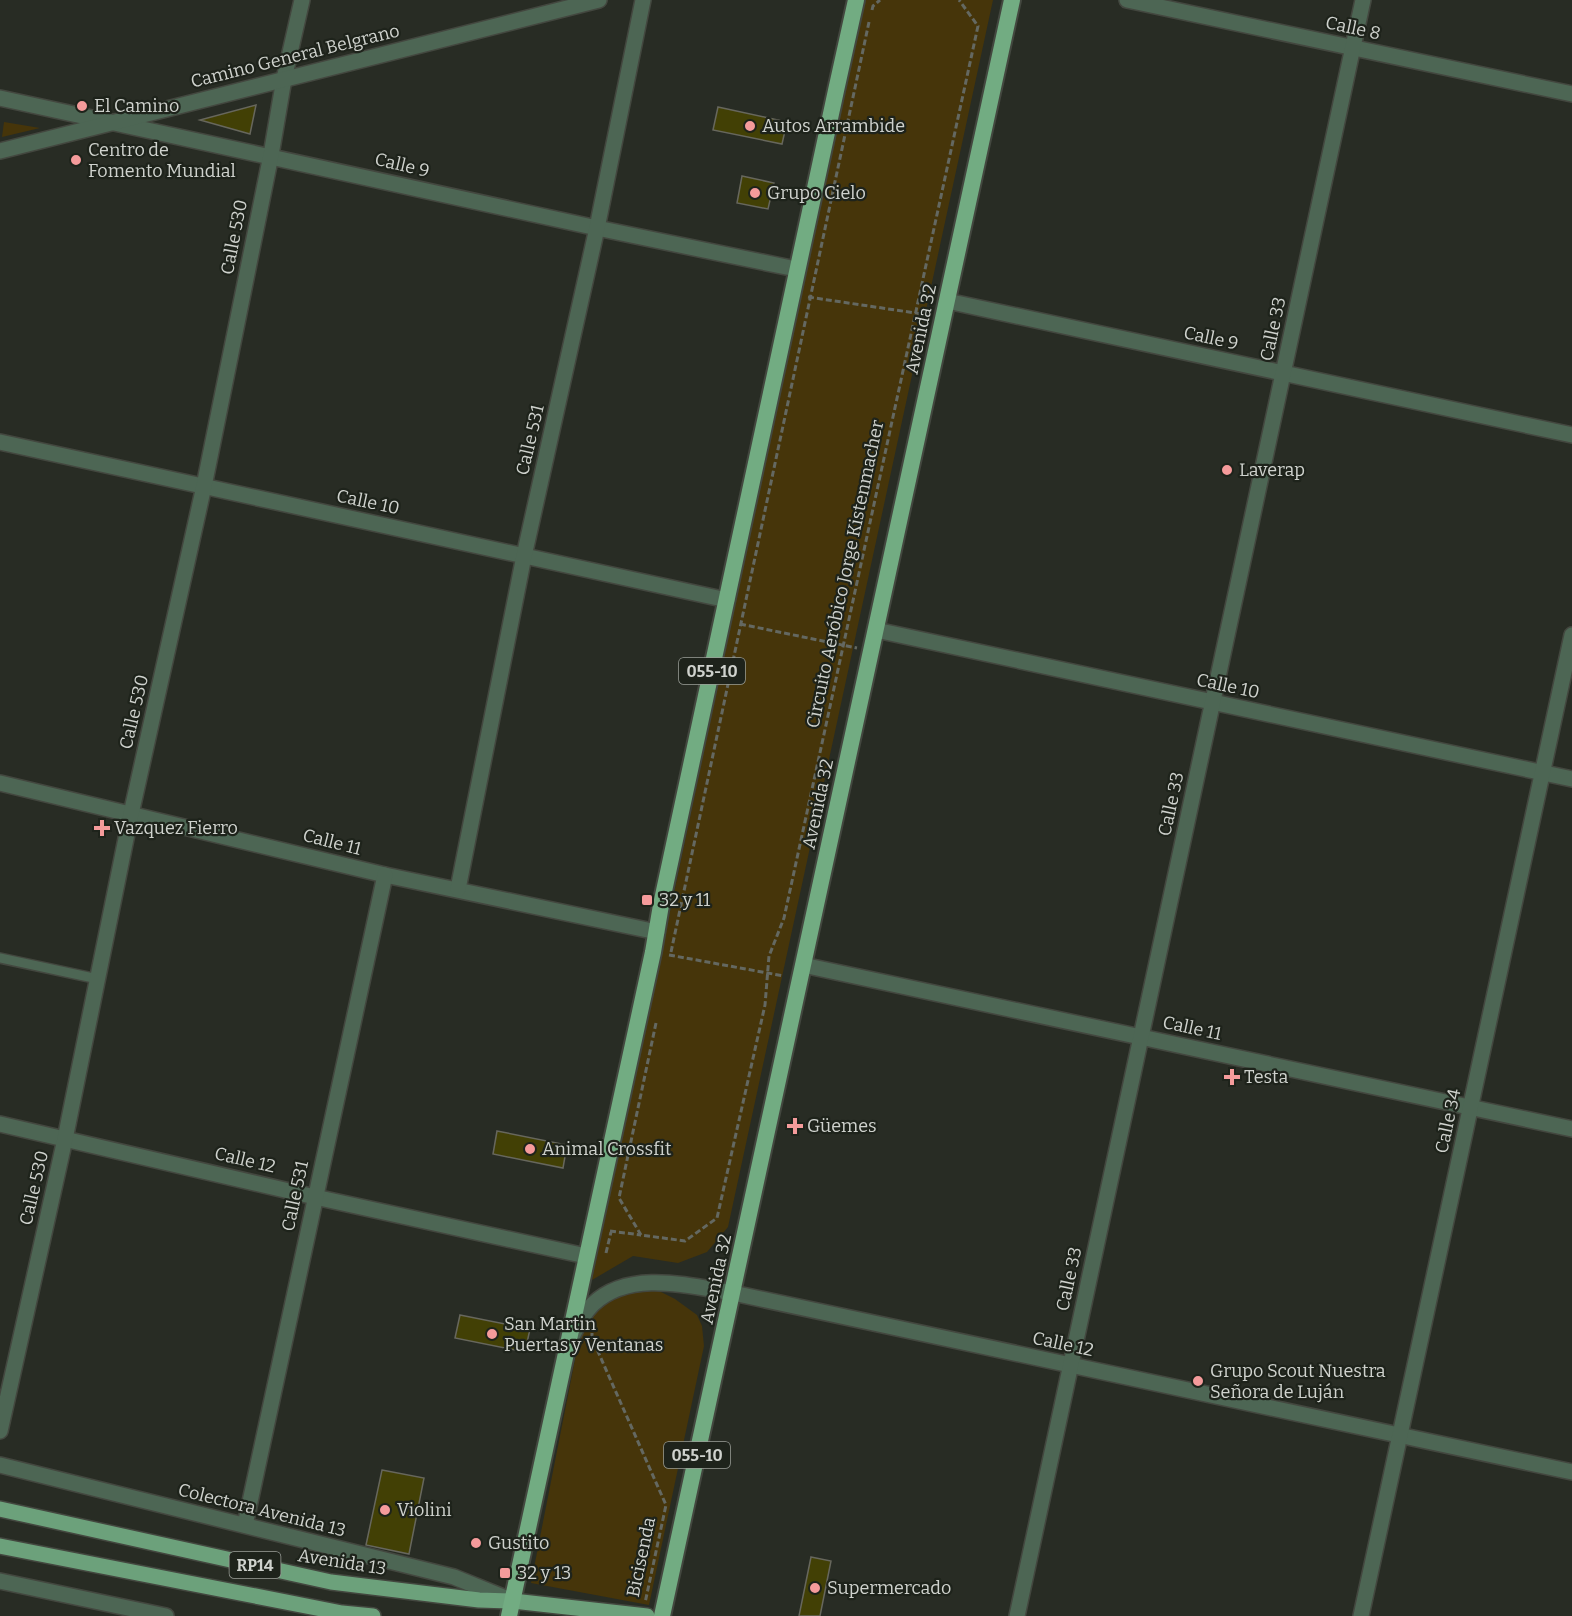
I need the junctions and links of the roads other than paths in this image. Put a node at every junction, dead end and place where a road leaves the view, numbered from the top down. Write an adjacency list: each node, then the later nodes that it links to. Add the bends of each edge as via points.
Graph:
1 (302, 0): 9 (street, Calle 530)
2 (599, 0): 9 (street, Camino General Belgrano)
3 (643, 0): 15 (street, Calle 531)
4 (856, 0): 16 (highway, 055-10)
5 (1012, 0): 17 (highway, Avenida 32 / 055-10)
6 (1127, 0): 8 (street, Calle 8)
7 (1363, 0): 8 (street, Calle 33)
8 (1353, 48): 10 (street, Calle 8); 18 (street, Calle 33)
9 (284, 80): 12 (street, Camino General Belgrano); 14 (street, Calle 530)
10 (1572, 94)
11 (0, 98): 12 (street, Calle 9)
12 (112, 122): 13 (street, Camino General Belgrano); 14 (street, Calle 9)
13 (0, 151)
14 (271, 155): 15 (street, Calle 9); 21 (street, Calle 530)
15 (597, 228): 16 (street, Calle 9); 22 (street, Calle 531)
16 (796, 269): 23 (highway, 055-10)
17 (945, 309): 18 (street, Calle 9); 24 (highway, Avenida 32 / 055-10)
18 (1283, 374): 19 (street, Calle 9); 26 (street, Calle 33)
19 (1572, 435)
20 (0, 442): 21 (street, Calle 10)
21 (204, 486): 22 (street, Calle 10); 30 (street, Calle 530)
22 (524, 556): 23 (street, Calle 10); 32 (street, Calle 531)
23 (727, 600): 33 (highway, 055-10)
24 (876, 630): 26 (street, Calle 10); 35 (highway, Avenida 32 / 055-10)
25 (1572, 635): 27 (street, Calle 34)
26 (1213, 702): 27 (street, Calle 10); 37 (street, Calle 33)
27 (1542, 773): 28 (street, Calle 10); 38 (street, Calle 34)
28 (1572, 779)
29 (0, 783): 30 (street, Calle 11)
30 (131, 814): 31 (street, Calle 11); 36 (street, Calle 530)
31 (385, 875): 32 (street, Calle 11); 42 (street, Calle 531)
32 (458, 889): 33 (street, Calle 11)
33 (657, 932): 43 (highway, 055-10)
34 (0, 958): 36 (lane)
35 (802, 973): 37 (street, Calle 11); 44 (highway, Avenida 32 / 055-10)
36 (98, 979): 41 (street, Calle 530)
37 (1141, 1037): 38 (street, Calle 11); 46 (street, Calle 33)
38 (1470, 1108): 40 (street, Calle 11); 48 (street, Calle 34)
39 (0, 1124): 41 (street, Calle 12)
40 (1572, 1129)
41 (65, 1139): 42 (street, Calle 12); 47 (street, Calle 530)
42 (315, 1197): 43 (street, Calle 12); 52 (street, Calle 531)
43 (586, 1256): 45 (highway, 055-10)
44 (733, 1293): 45 (street, Calle 12, via 678,1283 631,1285 594,1303); 46 (street, Calle 12); 59 (highway, Avenida 32 / 055-10)
45 (568, 1342): 55 (highway, 055-10)
46 (1070, 1365): 48 (street, Calle 12); 60 (street, Calle 33)
47 (0, 1431)
48 (1400, 1435): 50 (street, Calle 12); 61 (street, Calle 34)
49 (0, 1465): 52 (street, Colectora Avenida 13)
50 (1572, 1472)
51 (0, 1509): 55 (main road, Avenida 13 / RP14, via 332,1582 479,1600)
52 (245, 1526): 55 (street, Colectora Avenida 13, via 454,1577)
53 (0, 1546): 58 (main road, RP14)
54 (0, 1581): 57 (street)
55 (511, 1608): 56 (main road, Avenida 13 / RP14)
56 (645, 1615)
57 (166, 1616)
58 (373, 1616)
59 (662, 1616)
60 (1017, 1616)
61 (1361, 1616)

